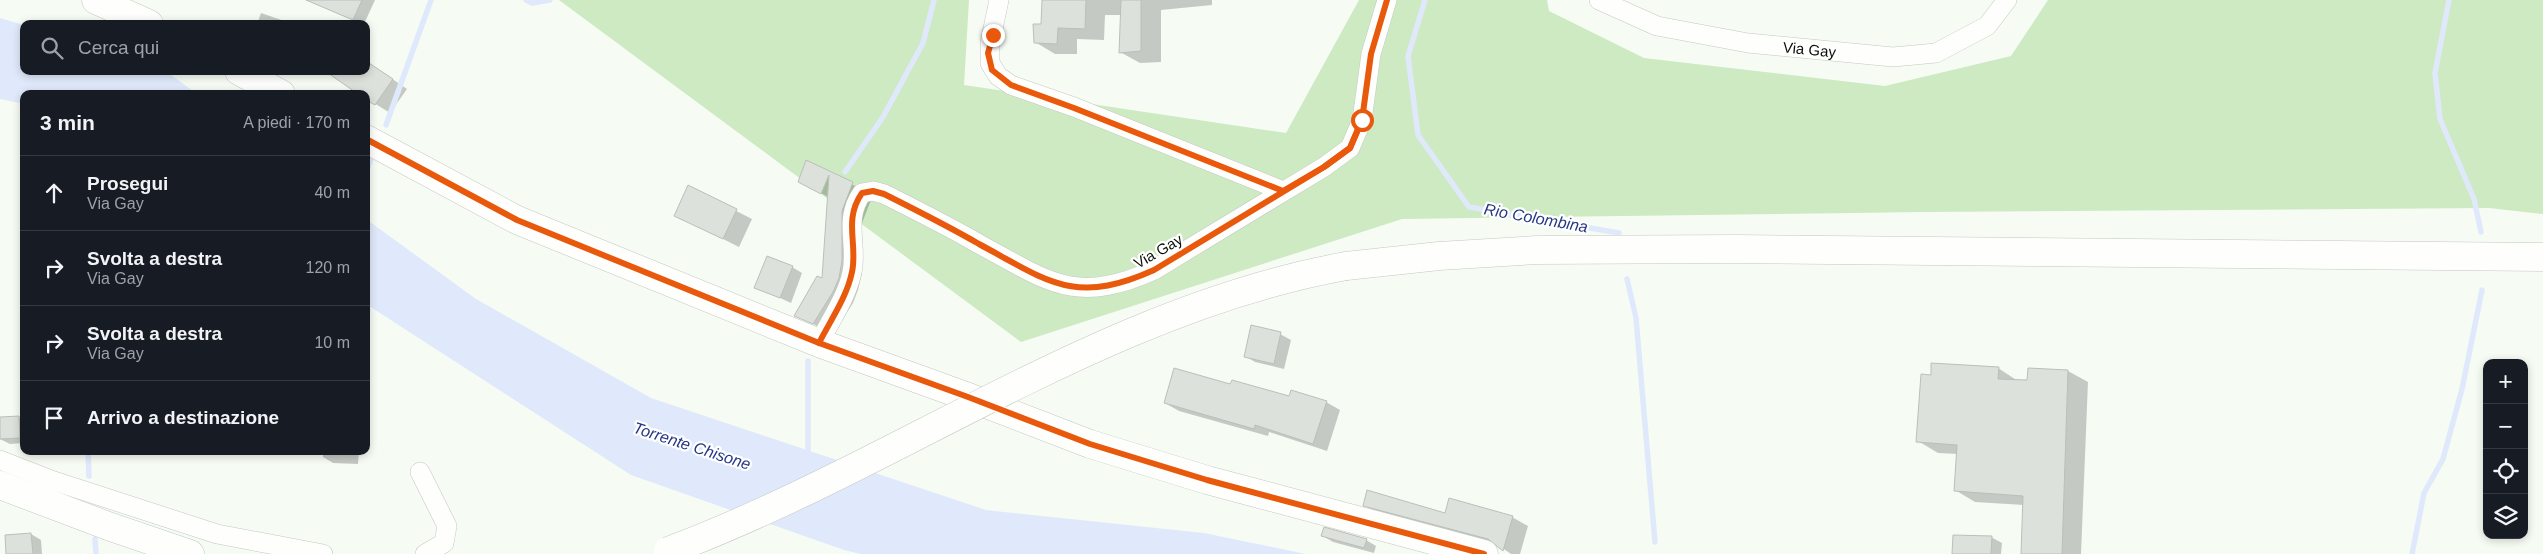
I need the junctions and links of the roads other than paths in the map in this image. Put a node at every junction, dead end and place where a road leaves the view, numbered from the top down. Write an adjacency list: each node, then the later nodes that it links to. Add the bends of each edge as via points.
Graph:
1 (96, 0): 6 (main road)
2 (998, 0): 10 (street, via 990,43 990,63 998,76 1011,85)
3 (1387, 0): 10 (street, Via Gay, via 1371,54 1362,120 1350,148)
4 (1599, 0): 5 (street, Via Gay, via 1657,26 1748,43 1893,57 1936,53 1987,26)
5 (2007, 0)
6 (140, 20)
7 (246, 75): 8 (main road)
8 (274, 90)
9 (370, 141): 12 (main road, via 517,220)
10 (1283, 191): 12 (street, Via Gay, via 1154,270 1114,285 1083,288 1047,281 884,194 862,193 852,214 853,269 850,282)
11 (2543, 257): 18 (main road, bridge, via 1537,250 1346,266 1300,274 1203,304 1110,340 800,495)
12 (819, 343): 17 (main road, via 1126,456)
13 (0, 460): 21 (street, via 217,534)
14 (420, 472): 22 (street, via 447,526 444,543)
15 (0, 485): 16 (main road)
16 (108, 526): 19 (main road); 20 (main road)
17 (1434, 548): 23 (main road)
18 (662, 552)
19 (160, 554)
20 (190, 554)
21 (323, 554)
22 (425, 554)
23 (1484, 554)

